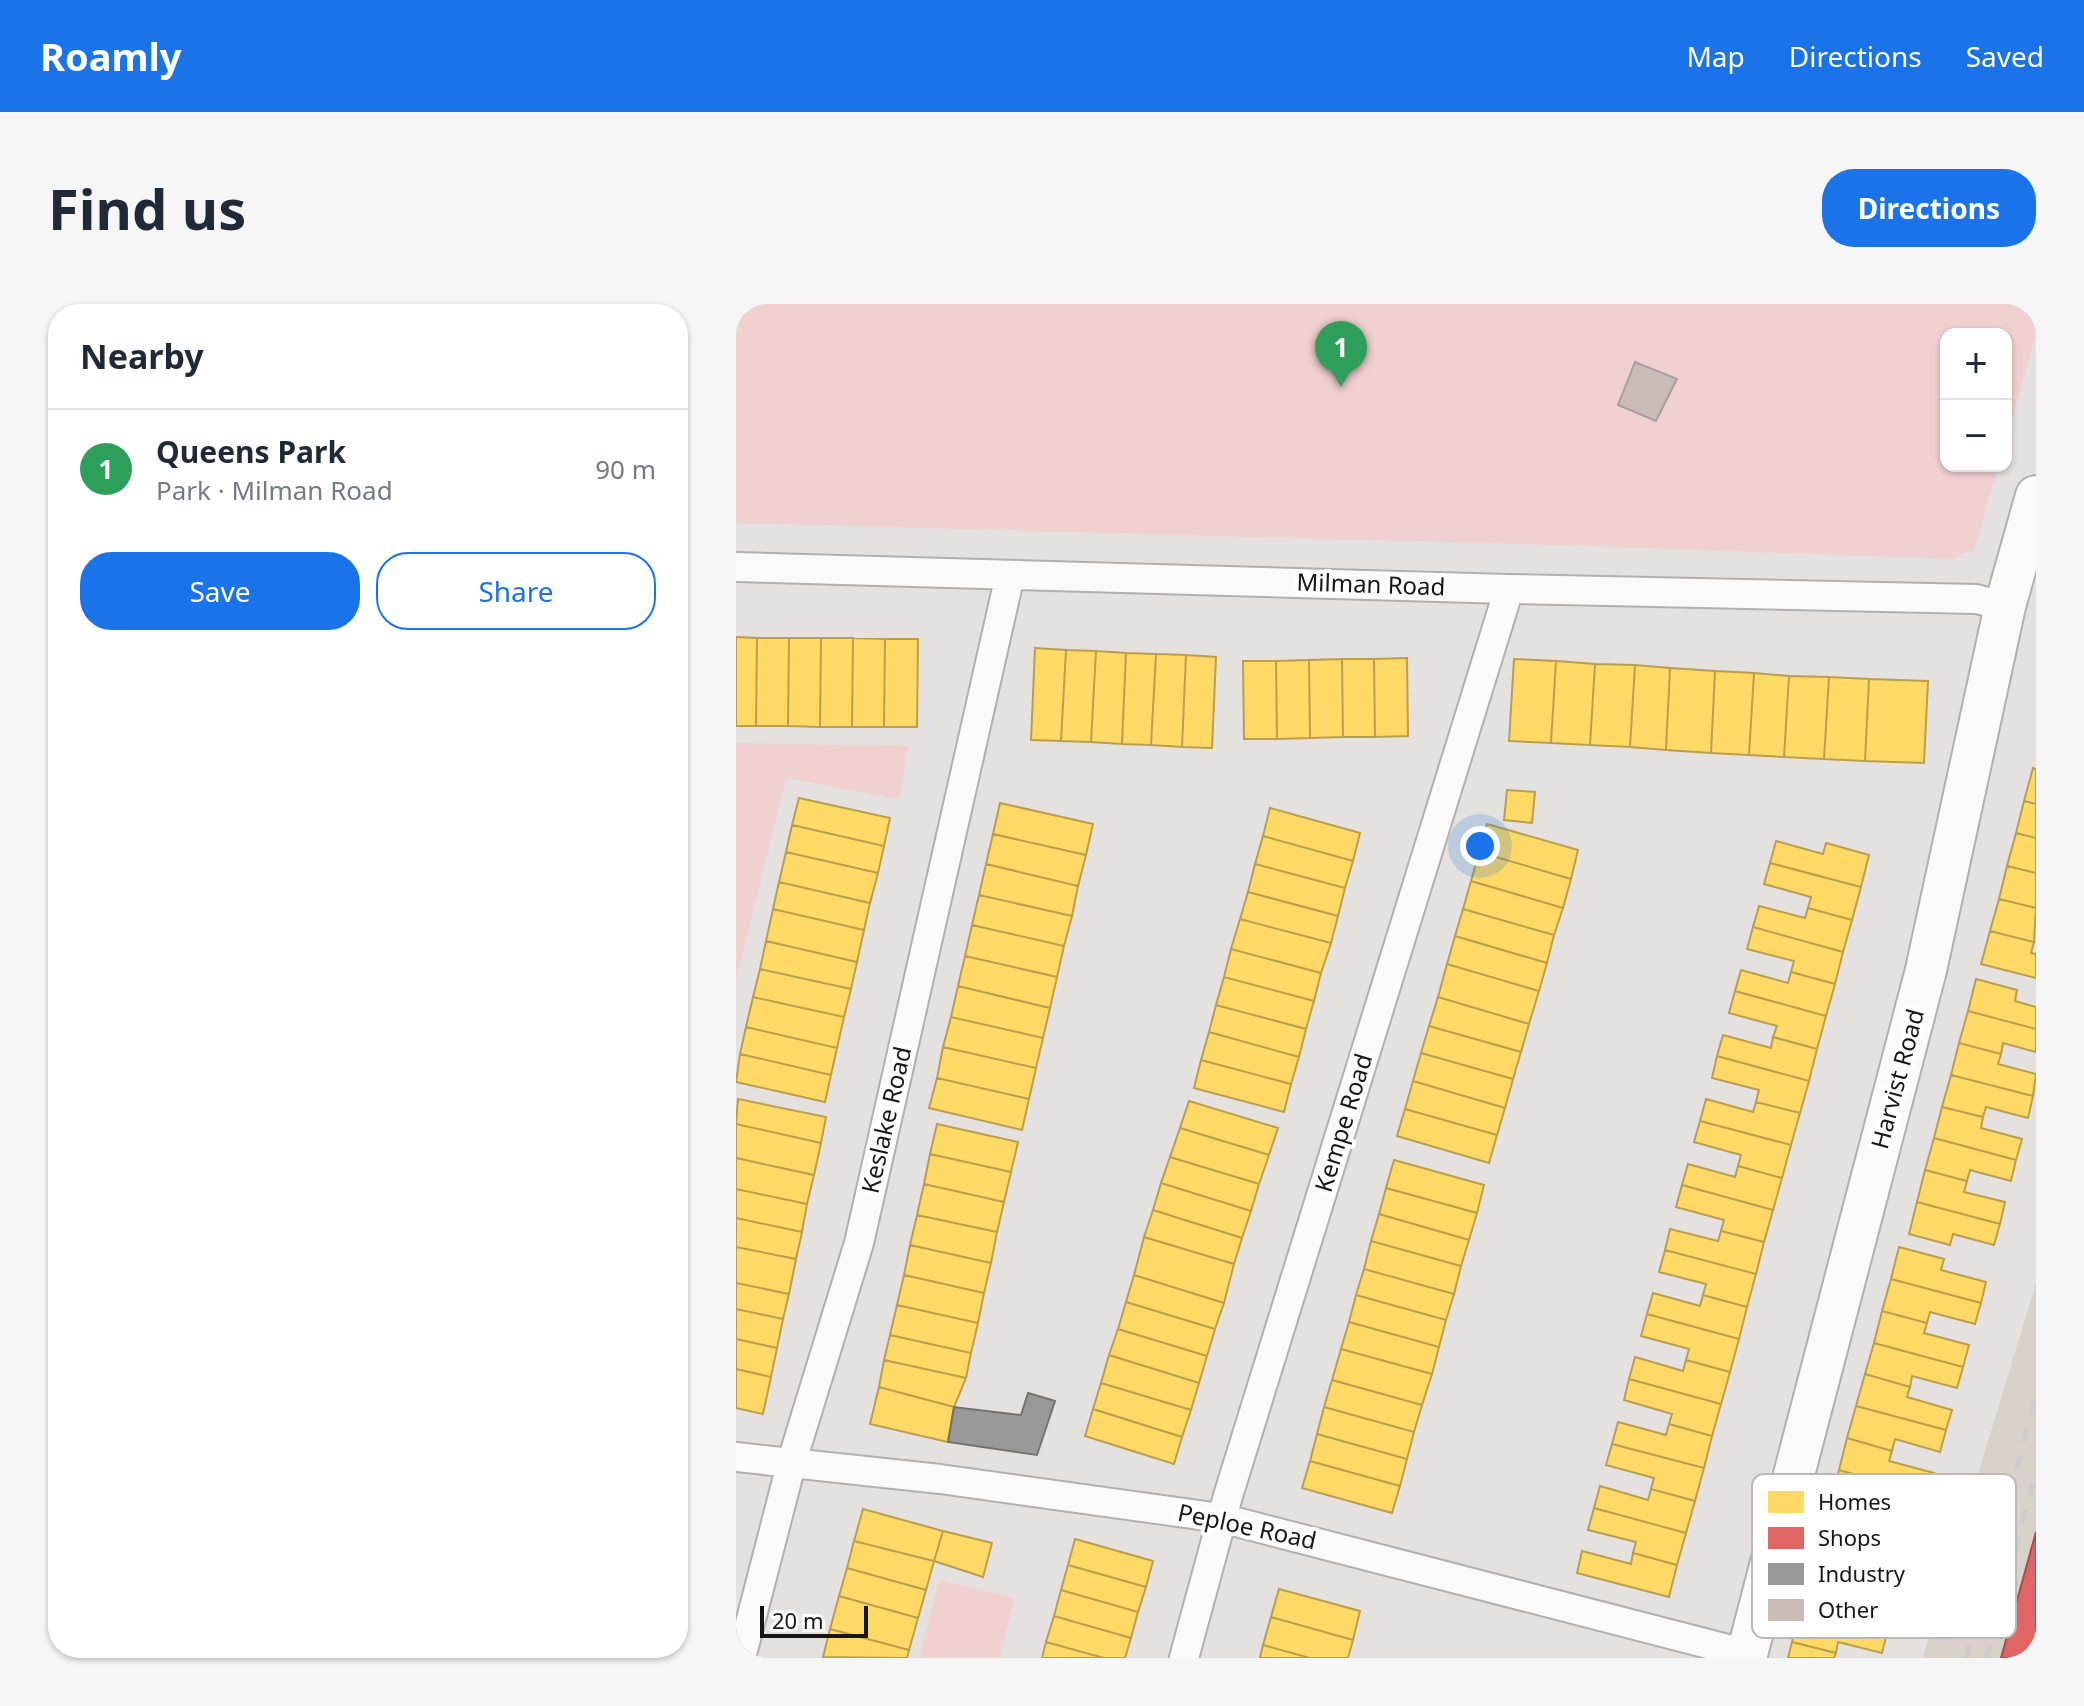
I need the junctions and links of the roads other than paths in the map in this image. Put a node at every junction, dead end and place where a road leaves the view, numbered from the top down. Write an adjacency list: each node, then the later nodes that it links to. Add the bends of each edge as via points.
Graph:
1 (2036, 496): 5 (main road, Harvist Road)
2 (736, 567): 3 (street, Milman Road)
3 (1010, 575): 4 (street, Milman Road); 7 (street, Keslake Road, via 859,1243)
4 (1509, 589): 5 (street, Milman Road, via 1976,599); 9 (street, Kempe Road)
5 (2005, 606): 8 (main road, Harvist Road, via 1926,970)
6 (736, 1457): 7 (street, Peploe Road)
7 (792, 1461): 9 (street, Peploe Road); 12 (street, Keslake Road)
8 (1794, 1474)
9 (1221, 1518): 11 (street, Peploe Road); 13 (street, Kempe Road)
10 (1752, 1633): 11 (main road, Harvist Road)
11 (1746, 1656)
12 (741, 1658)
13 (1184, 1658)

